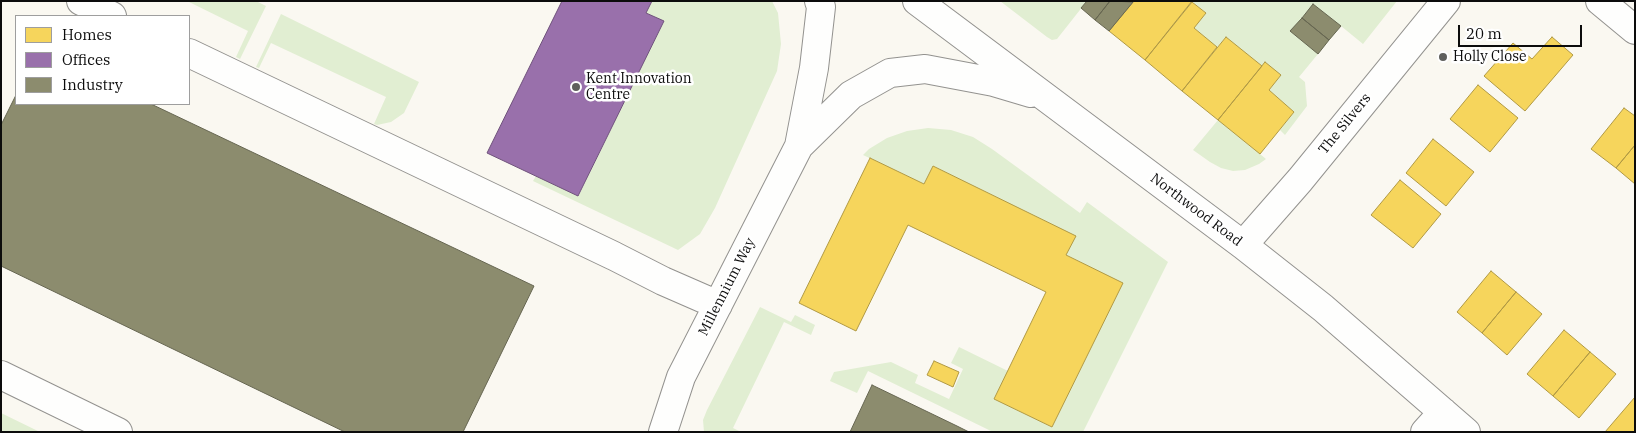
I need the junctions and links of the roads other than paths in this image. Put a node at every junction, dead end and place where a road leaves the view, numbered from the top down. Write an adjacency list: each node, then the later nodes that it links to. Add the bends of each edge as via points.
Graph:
1 (81, 1): 6 (street)
2 (819, 1): 10 (street, Millennium Way, via 822,7 814,68)
3 (917, 1): 9 (street, Northwood Road)
4 (1446, 1): 11 (street, The Silvers)
5 (1600, 1): 7 (street)
6 (110, 15)
7 (1635, 30)
8 (190, 53): 12 (street)
9 (1046, 97): 10 (street, Millennium Way, via 994,82 925,69 890,73 851,95); 11 (street, Northwood Road)
10 (799, 146): 12 (street, Millennium Way)
11 (1243, 245): 14 (street, Northwood Road)
12 (718, 305): 16 (street, Millennium Way, via 681,377)
13 (1, 375): 15 (street)
14 (1443, 412): 17 (street); 18 (street, Northwood Road)
15 (118, 432)
16 (663, 432)
17 (1425, 432)
18 (1466, 432)

